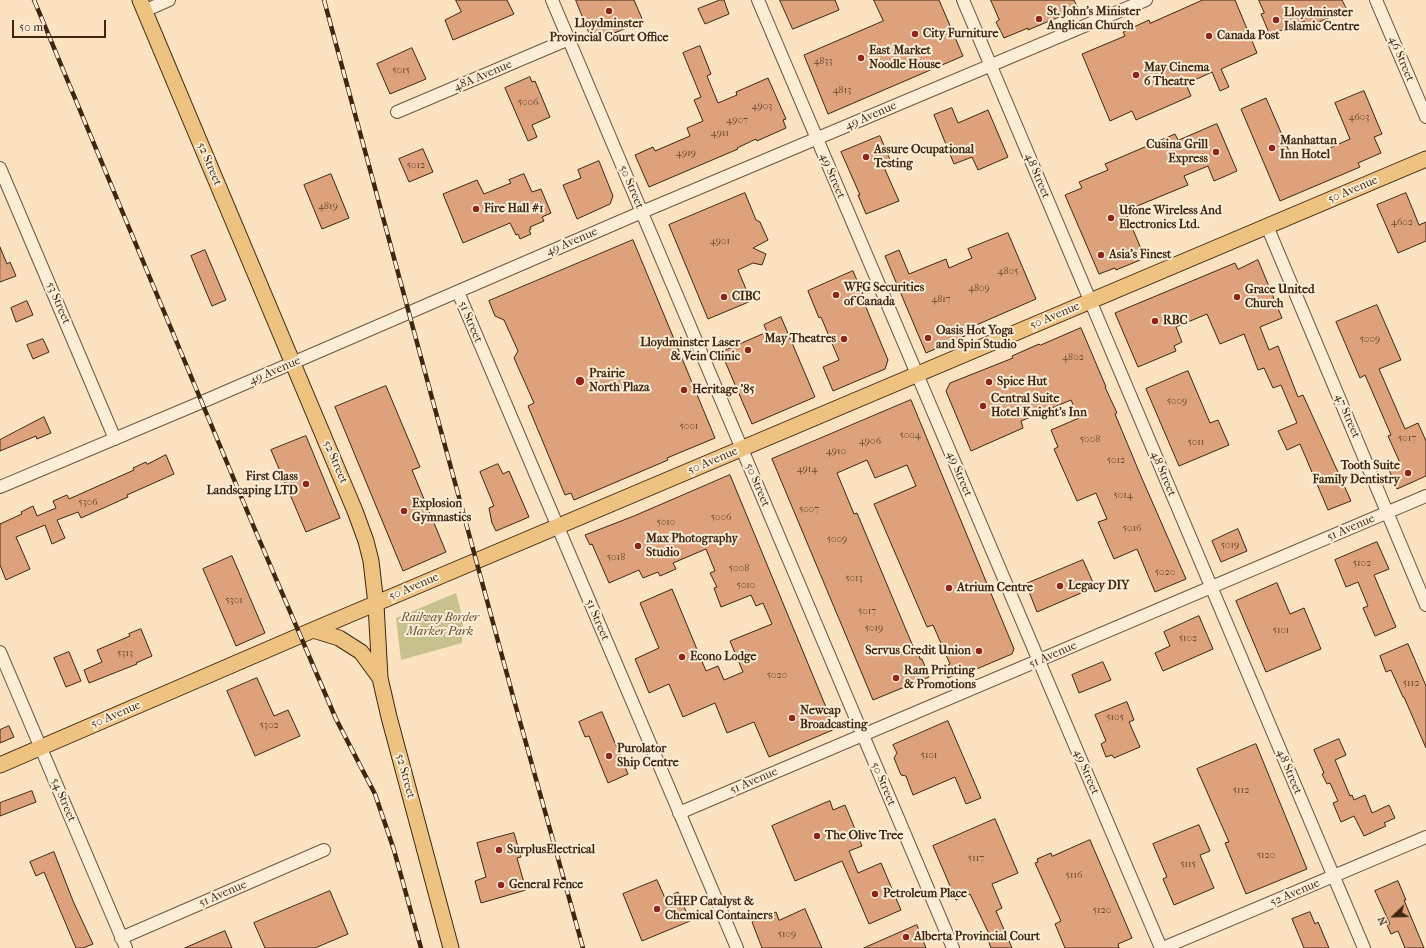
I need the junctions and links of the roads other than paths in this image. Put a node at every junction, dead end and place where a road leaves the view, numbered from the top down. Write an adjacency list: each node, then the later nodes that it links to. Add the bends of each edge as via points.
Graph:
1 (170, 0): 7 (street)
2 (552, 0): 8 (street, 50 Street)
3 (758, 0): 12 (street, 49 Street)
4 (963, 0): 9 (street, 48 Street)
5 (1146, 0): 9 (street, 49 Avenue)
6 (1376, 0): 11 (street, 46 Street)
7 (142, 5): 19 (main road, 52 Street)
8 (569, 39): 10 (street, 48A Avenue); 15 (street, 50 Street)
9 (990, 66): 12 (street, 49 Avenue); 18 (street, 48 Street)
10 (397, 112)
11 (1426, 117)
12 (816, 139): 15 (street, 49 Avenue); 20 (street, 49 Street)
13 (1426, 159): 16 (main road, 50 Avenue)
14 (0, 168): 21 (street, 53 Street)
15 (642, 212): 17 (street, 49 Avenue); 22 (street, 50 Street)
16 (1267, 226): 18 (main road, 50 Avenue); 25 (street, 47 Street)
17 (458, 292): 19 (street, 49 Avenue); 26 (street, 51 Street)
18 (1090, 301): 20 (main road, 50 Avenue); 27 (street, 48 Street)
19 (293, 363): 21 (street, 49 Avenue); 28 (main road, 52 Street, via 362,527 371,561)
20 (917, 375): 22 (main road, 50 Avenue); 32 (street, 49 Street)
21 (115, 439): 23 (street, 49 Avenue)
22 (742, 448): 26 (main road, 50 Avenue); 34 (street, 50 Street)
23 (0, 487)
24 (1426, 496): 25 (street, 51 Avenue)
25 (1387, 513): 27 (street, 51 Avenue); 29 (street, 47 Street)
26 (558, 526): 28 (main road, 50 Avenue); 37 (street, 51 Street)
27 (1211, 588): 32 (street, 51 Avenue); 40 (street, 48 Street)
28 (376, 604): 30 (main road, 50 Avenue); 33 (main road, 52 Street)
29 (1426, 605)
30 (313, 630): 33 (main road, via 339,638 361,652); 35 (main road, 50 Avenue)
31 (0, 652): 35 (street, 54 Street)
32 (1039, 661): 34 (street, 51 Avenue); 45 (street, 49 Street)
33 (380, 678): 42 (main road, 52 Street)
34 (863, 735): 37 (street, 51 Avenue); 44 (street, 50 Street)
35 (41, 748): 36 (main road, 50 Avenue); 41 (street, 54 Street)
36 (0, 765)
37 (679, 813): 43 (street, 51 Street)
38 (1426, 837): 40 (street, 52 Avenue)
39 (324, 850): 41 (street, 51 Avenue)
40 (1334, 877): 45 (street, 52 Avenue); 46 (street, 48 Street)
41 (123, 943)
42 (451, 948)
43 (737, 948)
44 (953, 948)
45 (1162, 948)
46 (1364, 948)

